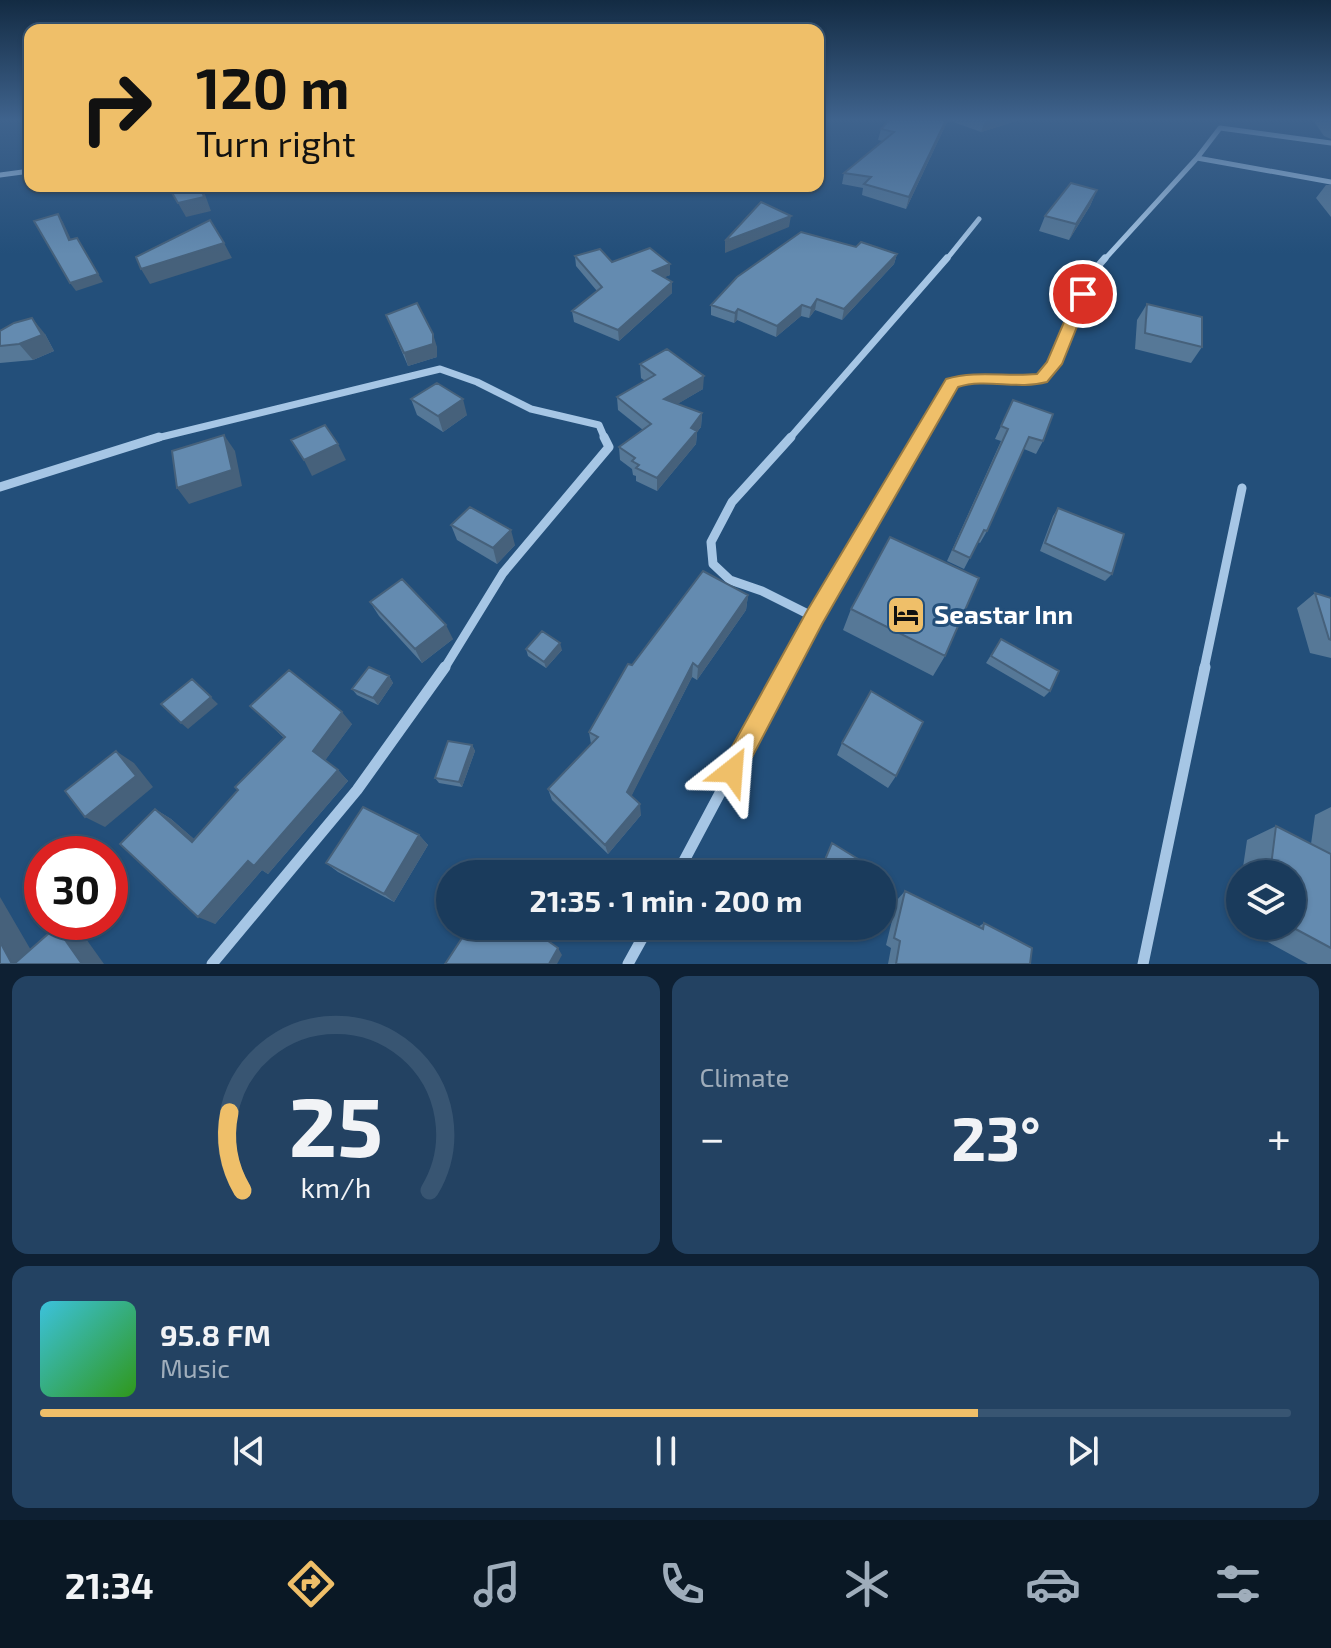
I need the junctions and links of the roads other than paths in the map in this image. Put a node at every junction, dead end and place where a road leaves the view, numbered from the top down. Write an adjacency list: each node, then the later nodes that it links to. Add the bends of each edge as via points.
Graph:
1 (1191, 165): 9 (street, via 1093,271 1054,364 1042,378 968,378 952,383)
2 (1236, 165): 5 (street)
3 (24, 172): 4 (street)
4 (0, 175)
5 (1331, 182)
6 (979, 219): 9 (street, via 732,502 711,542 713,564 730,580)
7 (0, 487): 12 (street, via 170,433 440,369 531,409 599,425 609,447 503,573 435,683 357,790)
8 (1242, 488): 14 (street)
9 (814, 617): 10 (street)
10 (684, 860)
11 (641, 940): 13 (street)
12 (212, 964)
13 (628, 964)
14 (1143, 964)

